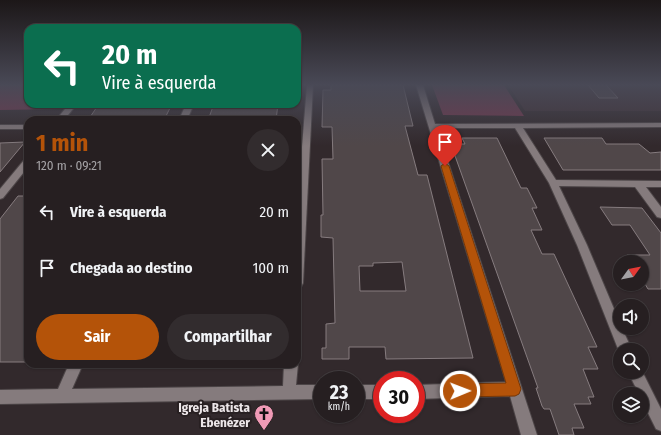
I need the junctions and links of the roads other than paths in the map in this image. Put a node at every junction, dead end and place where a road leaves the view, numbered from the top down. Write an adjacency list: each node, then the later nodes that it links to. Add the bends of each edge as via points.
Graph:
1 (309, 105): 16 (street)
2 (426, 105): 7 (street)
3 (70, 108): 4 (street)
4 (63, 116)
5 (517, 125): 6 (street); 7 (street); 11 (street)
6 (661, 125)
7 (433, 126): 21 (street)
8 (24, 127): 9 (street)
9 (2, 128)
10 (24, 166): 14 (street)
11 (553, 183): 12 (street); 17 (street)
12 (638, 184): 13 (street); 15 (street)
13 (661, 184)
14 (0, 196)
15 (661, 214)
16 (301, 222)
17 (623, 343)
18 (74, 368): 25 (street)
19 (291, 368): 22 (street)
20 (638, 379): 27 (street)
21 (515, 389): 24 (street); 28 (street)
22 (289, 392): 23 (street); 25 (street)
23 (313, 392)
24 (425, 392)
25 (62, 396): 26 (street)
26 (0, 397)
27 (661, 424)
28 (529, 435)

